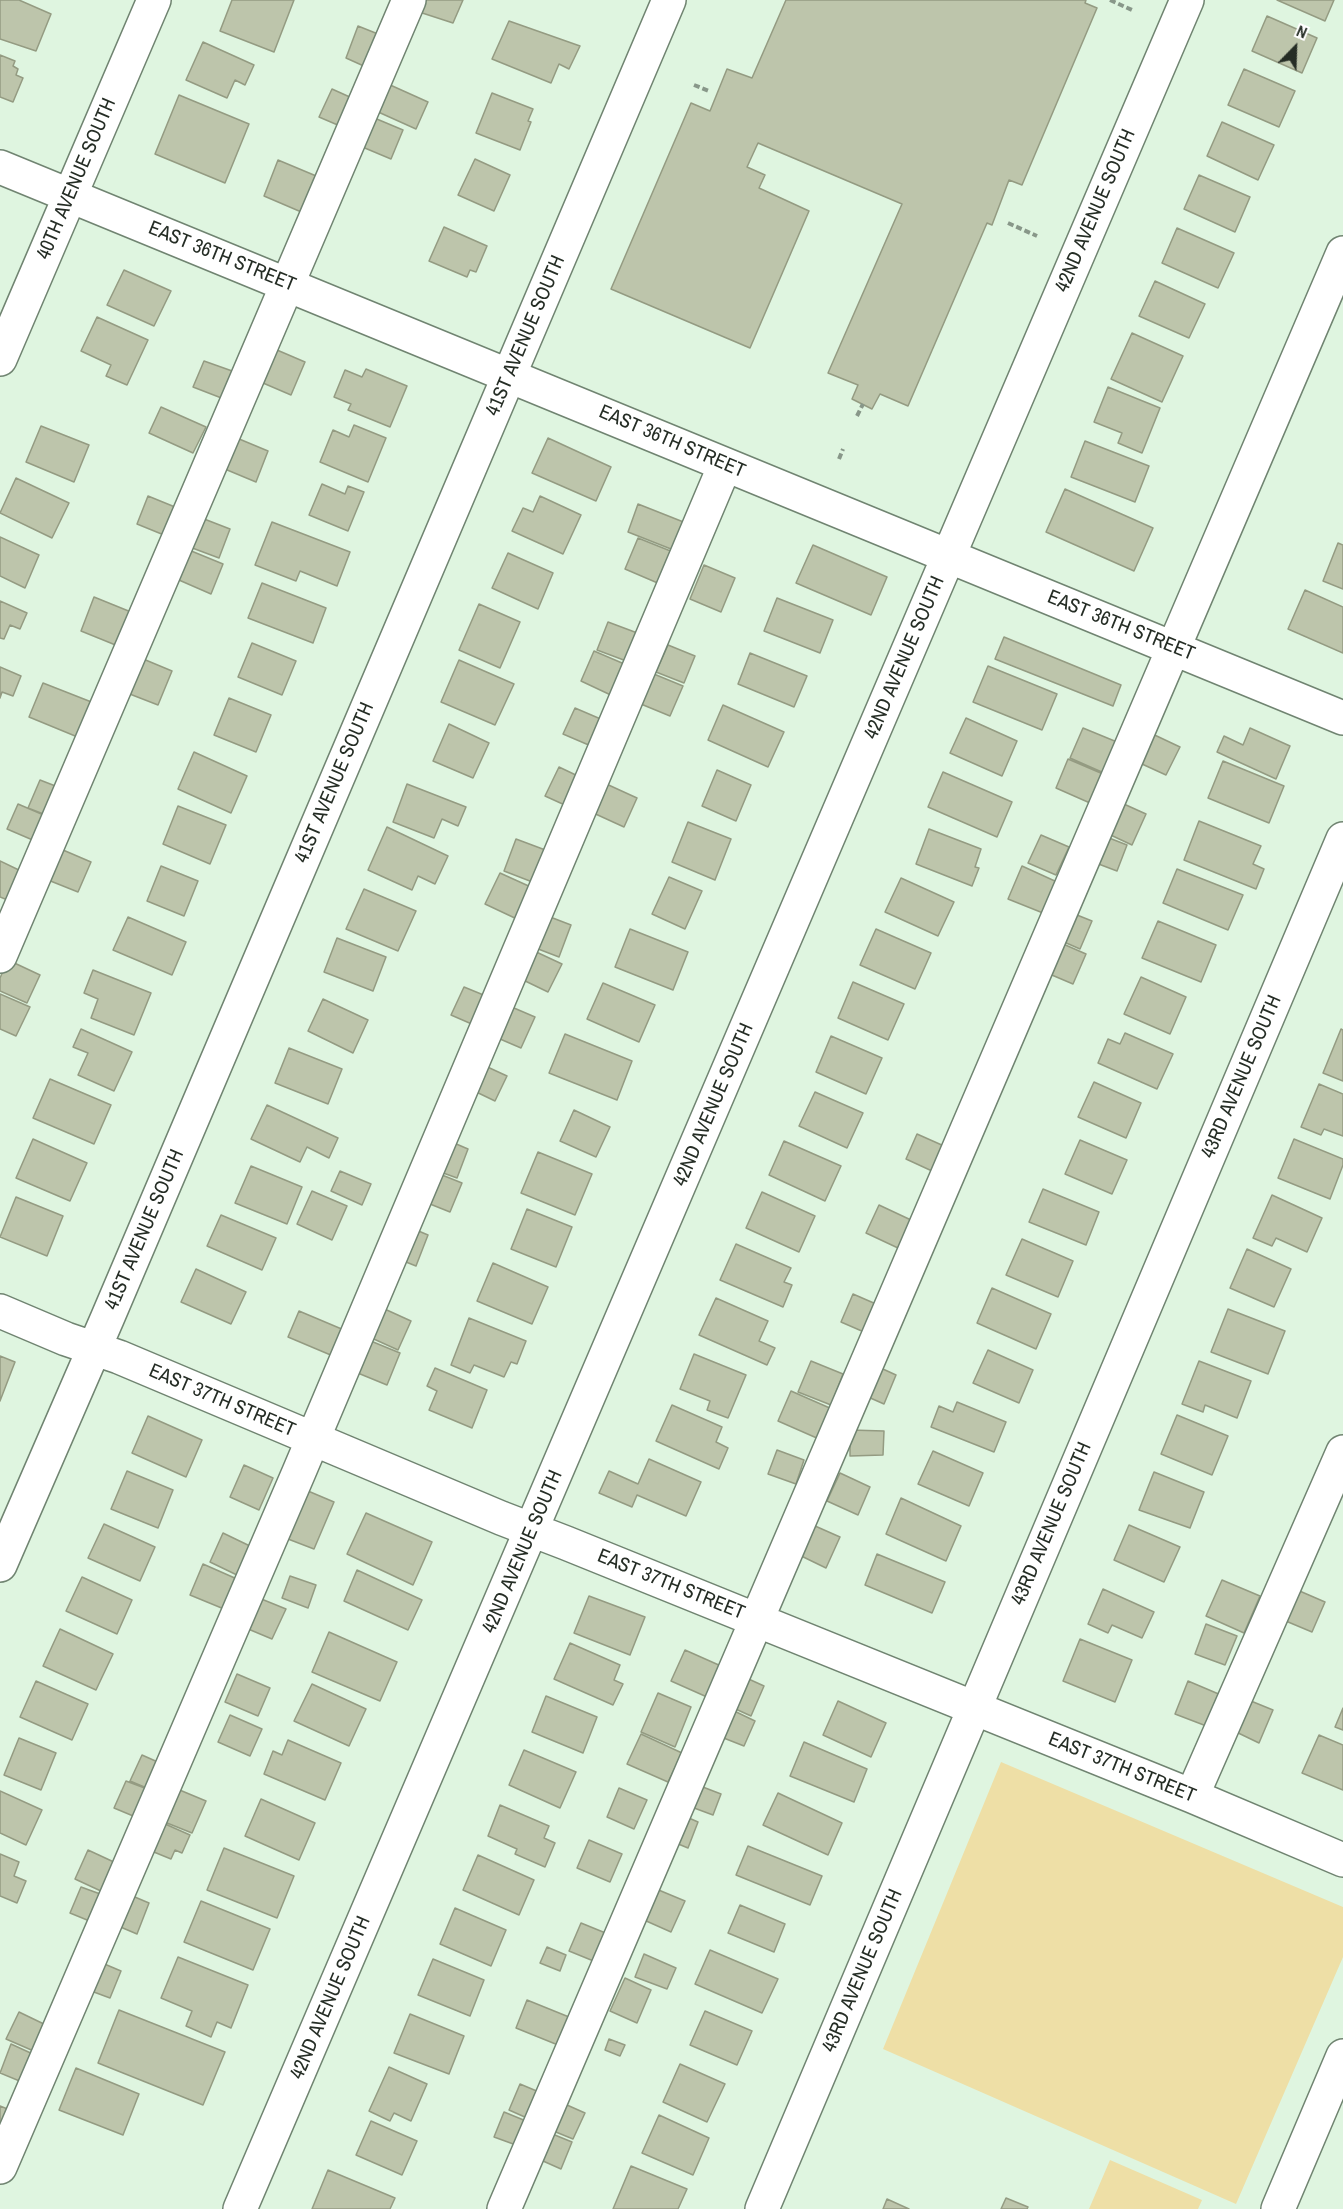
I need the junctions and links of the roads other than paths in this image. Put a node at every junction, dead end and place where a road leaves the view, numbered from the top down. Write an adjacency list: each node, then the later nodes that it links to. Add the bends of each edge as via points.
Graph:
1 (154, 0): 6 (street, 40TH AVENUE SOUTH)
2 (409, 0): 8 (street)
3 (669, 0): 10 (street, 41ST AVENUE SOUTH)
4 (1187, 0): 12 (street, 42ND AVENUE SOUTH)
5 (0, 167): 6 (street, EAST 36TH STREET)
6 (69, 196): 8 (street, EAST 36TH STREET); 9 (street, 40TH AVENUE SOUTH)
7 (1343, 253): 13 (street)
8 (288, 284): 10 (street, EAST 36TH STREET); 16 (street)
9 (0, 358)
10 (510, 374): 11 (street, EAST 36TH STREET); 18 (street, 41ST AVENUE SOUTH)
11 (725, 465): 12 (street, EAST 36TH STREET); 19 (street)
12 (948, 555): 13 (street, EAST 36TH STREET); 21 (street, 42ND AVENUE SOUTH)
13 (1172, 647): 14 (street, EAST 36TH STREET); 23 (street)
14 (1343, 718)
15 (1343, 839): 24 (street, 43RD AVENUE SOUTH)
16 (0, 956)
17 (0, 1311): 18 (street, EAST 37TH STREET)
18 (94, 1348): 19 (street, EAST 37TH STREET); 22 (street, 41ST AVENUE SOUTH)
19 (312, 1440): 21 (street, EAST 37TH STREET); 28 (street)
20 (1343, 1452): 25 (street)
21 (533, 1530): 23 (street, EAST 37TH STREET); 29 (street, 42ND AVENUE SOUTH)
22 (0, 1565)
23 (757, 1620): 24 (street, EAST 37TH STREET); 30 (street)
24 (974, 1708): 25 (street, EAST 37TH STREET); 31 (street, 43RD AVENUE SOUTH)
25 (1192, 1796): 26 (street, EAST 37TH STREET)
26 (1343, 1860)
27 (1343, 2056): 32 (street)
28 (0, 2167)
29 (240, 2209)
30 (504, 2209)
31 (762, 2209)
32 (1278, 2209)

